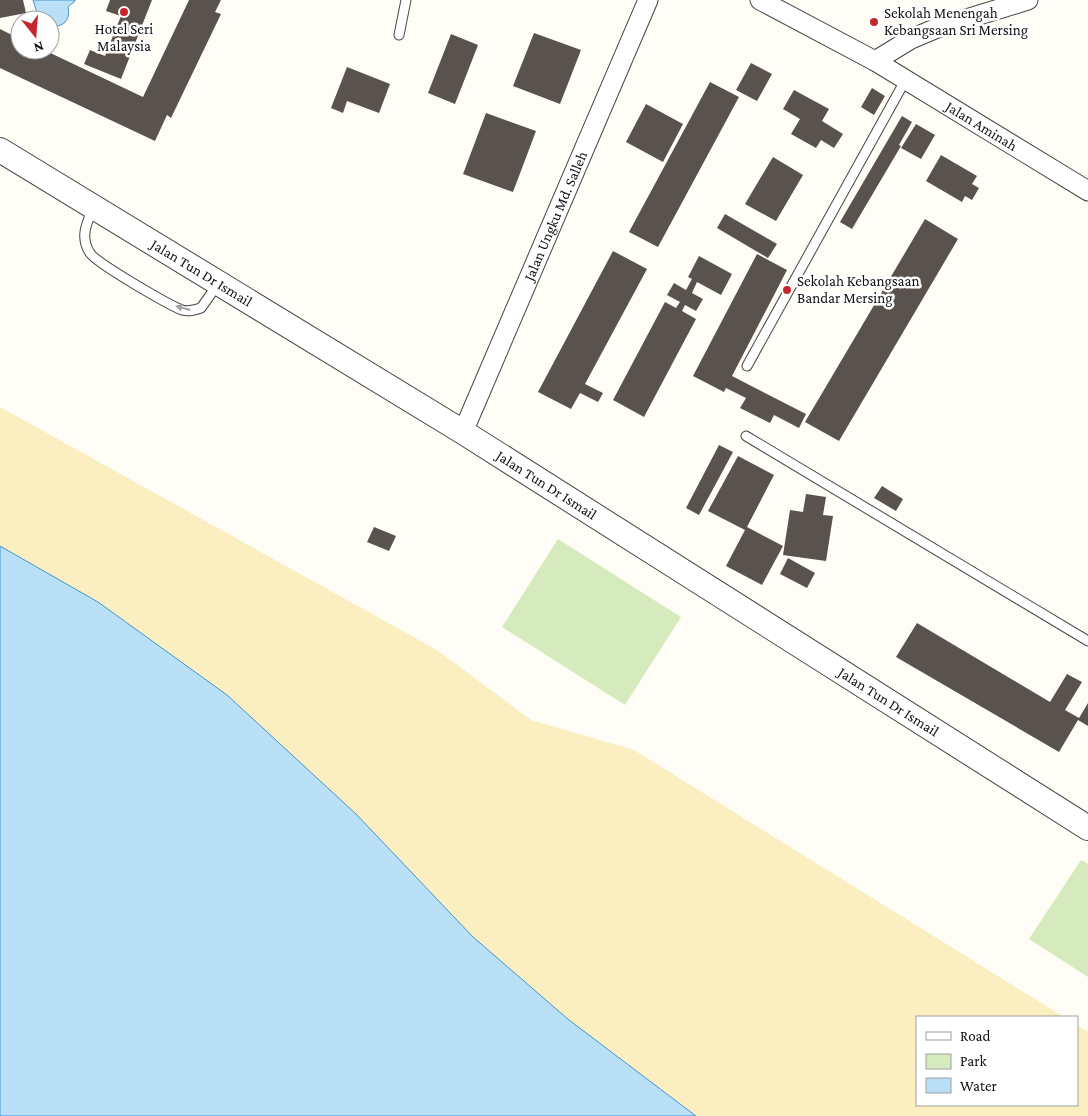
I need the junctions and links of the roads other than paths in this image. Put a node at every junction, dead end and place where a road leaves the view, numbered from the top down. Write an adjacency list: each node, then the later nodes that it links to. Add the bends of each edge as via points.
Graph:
1 (406, 0): 5 (lane)
2 (648, 0): 13 (street, Jalan Ungku Md. Salleh)
3 (760, 0): 6 (street)
4 (1028, 0): 6 (street, via 937,28 911,39)
5 (399, 36)
6 (875, 61): 7 (street, Jalan Aminah)
7 (906, 80): 9 (street, Jalan Aminah); 12 (lane)
8 (0, 150): 10 (street, Jalan Tun Dr Ismail)
9 (1088, 191)
10 (94, 208): 11 (street, Jalan Tun Dr Ismail); 11 (lane, one-way to 10, via 201,308 184,311 133,283 91,255 85,244 84,229)
11 (218, 284): 13 (street, Jalan Tun Dr Ismail)
12 (747, 366)
13 (463, 432): 16 (street, Jalan Tun Dr Ismail)
14 (746, 436): 15 (lane)
15 (1088, 641)
16 (1088, 828)

